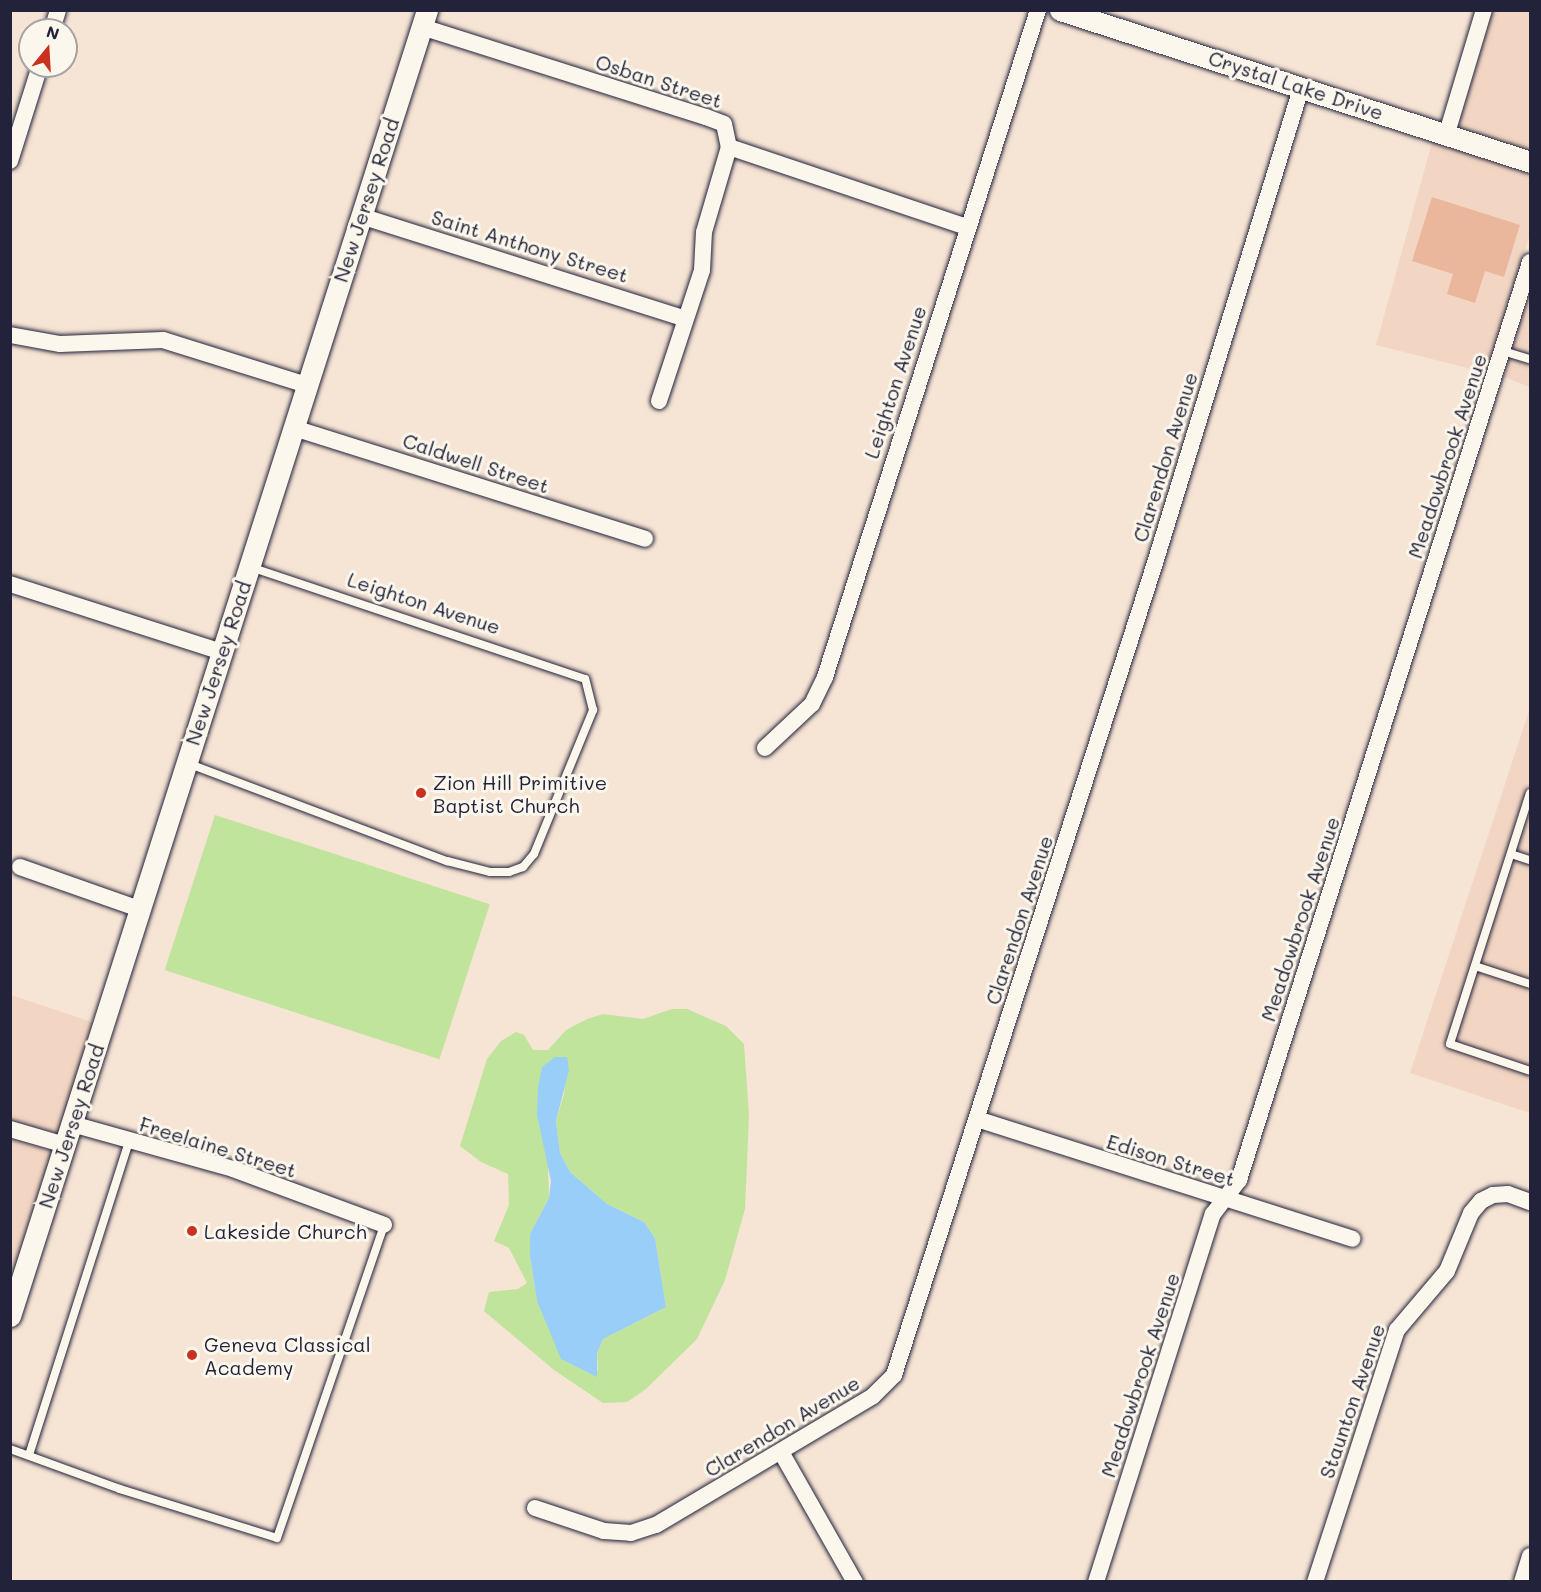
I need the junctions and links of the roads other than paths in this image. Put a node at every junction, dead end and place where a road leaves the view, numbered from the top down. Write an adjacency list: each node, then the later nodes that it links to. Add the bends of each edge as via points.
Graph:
1 (1038, 10): 12 (street, Leighton Avenue)
2 (1060, 10): 6 (street, Crystal Lake Drive)
3 (1484, 10): 7 (street)
4 (424, 19): 8 (street, Osban Street, via 724,124); 11 (street, New Jersey Road)
5 (36, 78): 9 (street)
6 (1301, 87): 7 (street, Crystal Lake Drive); 35 (street, Clarendon Avenue, via 1155,564)
7 (1447, 133): 10 (street, Crystal Lake Drive)
8 (729, 147): 12 (street); 14 (street, via 704,232 702,270)
9 (10, 161)
10 (1530, 162)
11 (361, 216): 14 (street, Saint Anthony Street); 18 (street, New Jersey Road)
12 (967, 227): 25 (street, Leighton Avenue, via 825,677 812,704)
13 (1530, 262): 16 (street, Meadowbrook Avenue)
14 (685, 319): 19 (street)
15 (10, 335): 18 (street, via 60,344 163,340)
16 (1503, 351): 17 (lane); 40 (street, Meadowbrook Avenue, via 1239,1180)
17 (1530, 359)
18 (307, 385): 20 (street, New Jersey Road)
19 (659, 401)
20 (294, 428): 21 (street, Caldwell Street); 22 (street, New Jersey Road)
21 (645, 539)
22 (249, 567): 24 (street, New Jersey Road); 26 (lane, Leighton Avenue, via 585,679 593,710 534,854 523,867 509,872 490,872 447,861)
23 (10, 584): 24 (street)
24 (222, 652): 26 (street, New Jersey Road)
25 (765, 748)
26 (186, 763): 31 (street, New Jersey Road)
27 (1530, 793): 28 (lane)
28 (1511, 854): 29 (lane); 32 (lane)
29 (1530, 860)
30 (20, 867): 31 (street)
31 (140, 909): 36 (street, New Jersey Road)
32 (1475, 966): 33 (lane); 34 (lane, via 1450,1044)
33 (1530, 984)
34 (1530, 1071)
35 (977, 1119): 40 (street, Edison Street); 46 (street, Clarendon Avenue, via 894,1375 873,1396)
36 (72, 1125): 38 (street, Freelaine Street); 39 (street, New Jersey Road)
37 (10, 1129): 39 (street)
38 (129, 1142): 42 (street, Freelaine Street, via 233,1169); 47 (lane)
39 (65, 1145): 44 (street, New Jersey Road)
40 (1228, 1199): 43 (street, Edison Street); 51 (street, Meadowbrook Avenue, via 1213,1214)
41 (1530, 1202): 52 (street, Staunton Avenue, via 1508,1194 1481,1201 1471,1213 1447,1271 1397,1330)
42 (384, 1225): 47 (lane, via 277,1538 120,1489)
43 (1352, 1239)
44 (10, 1316)
45 (10, 1449): 47 (lane)
46 (781, 1452): 48 (street, Clarendon Avenue, via 656,1525 631,1533 604,1532); 50 (street)
47 (29, 1455)
48 (535, 1508)
49 (1530, 1556): 53 (street)
50 (855, 1581)
51 (1096, 1581)
52 (1315, 1581)
53 (1522, 1581)

